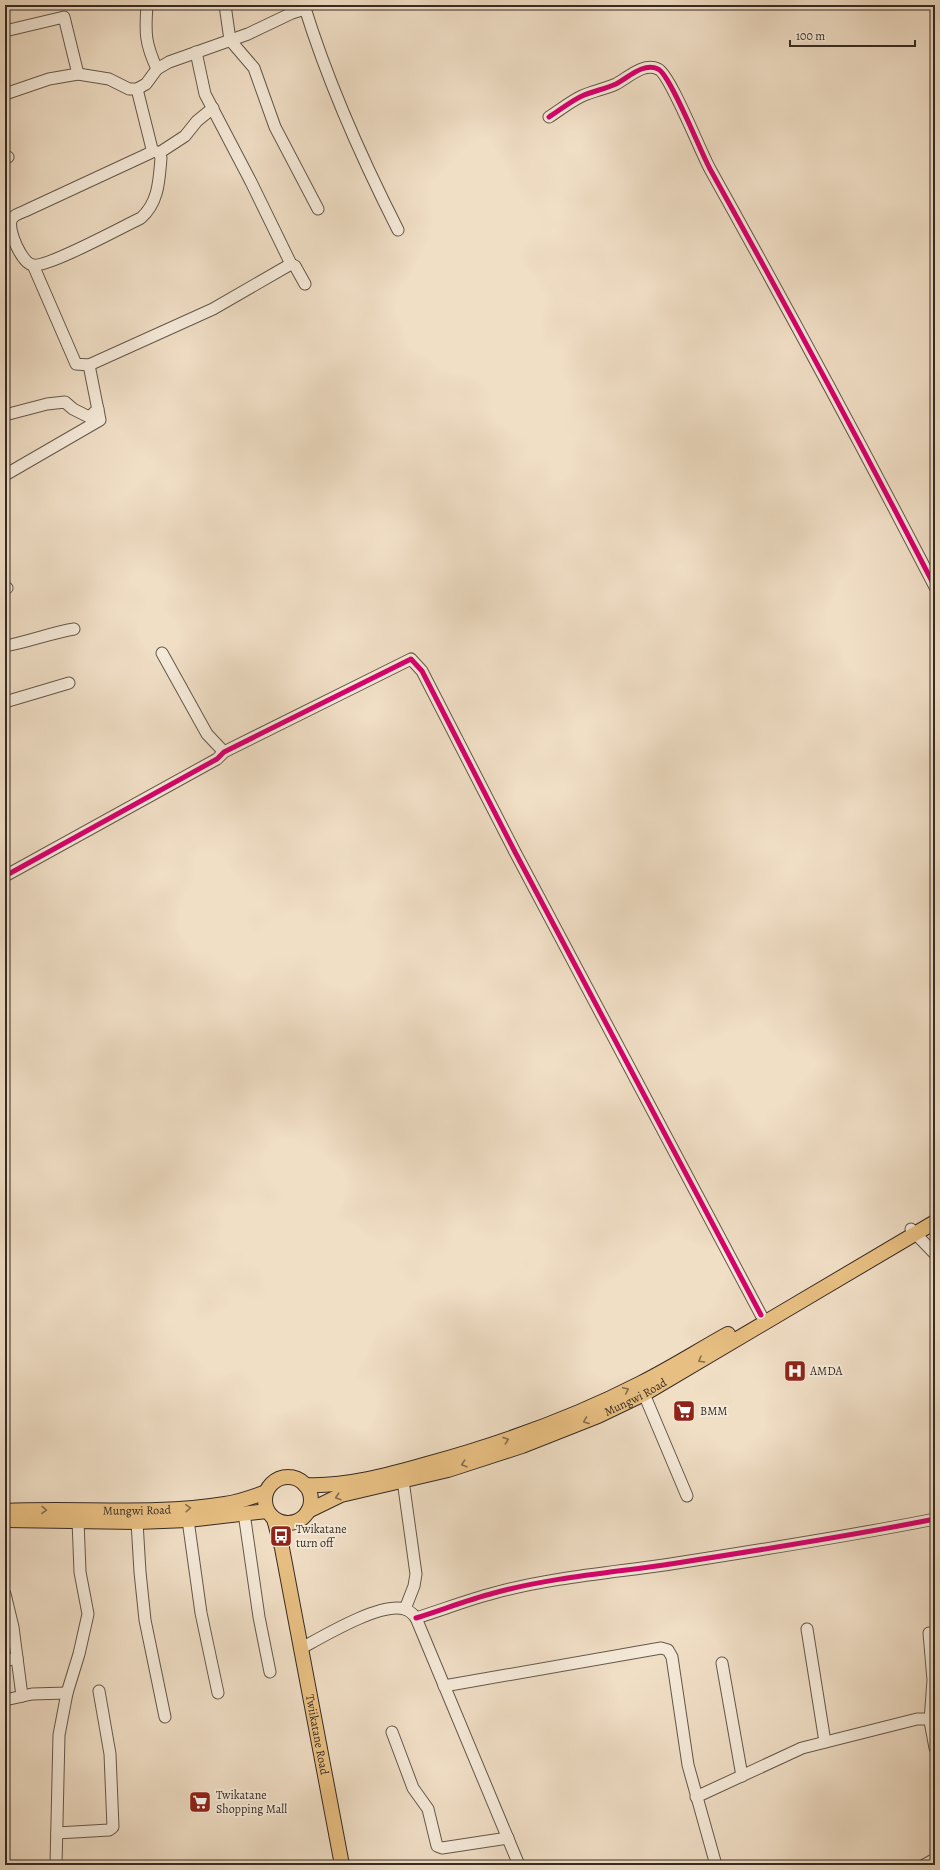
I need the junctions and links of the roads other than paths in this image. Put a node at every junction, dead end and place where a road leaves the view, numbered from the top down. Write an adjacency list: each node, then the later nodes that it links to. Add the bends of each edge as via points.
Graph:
1 (146, 5): 7 (street, via 147,44)
2 (225, 5): 5 (street)
3 (305, 7): 5 (street); 16 (street, via 339,103)
4 (5, 31): 8 (street, via 64,17)
5 (230, 40): 6 (street); 14 (street, via 254,68 275,127)
6 (196, 52): 7 (street); 11 (street, via 205,94)
7 (157, 69): 9 (street, via 146,84)
8 (78, 74): 9 (street, via 109,79 129,89); 10 (street, via 49,79)
9 (137, 89): 13 (street)
10 (5, 94)
11 (213, 108): 13 (street, via 197,121 185,136); 17 (street)
12 (549, 117): 24 (street, via 580,96 613,85 638,71 648,67 662,71 705,161 800,329)
13 (156, 151): 15 (street, via 25,210); 18 (street, via 161,158 155,200 149,211 141,218 65,255)
14 (318, 209)
15 (7, 221): 18 (street, via 18,248 26,262)
16 (398, 230)
17 (291, 264): 19 (street, via 295,266); 20 (street, via 213,308)
18 (32, 266): 20 (street, via 76,364)
19 (305, 284)
20 (88, 365): 21 (street)
21 (98, 409): 22 (street, via 90,417 65,402); 23 (street, via 100,420)
22 (5, 415)
23 (5, 475)
24 (935, 587)
25 (74, 629): 26 (street)
26 (5, 646)
27 (162, 653): 30 (street, via 207,734)
28 (69, 683): 29 (street)
29 (5, 702)
30 (224, 752): 31 (street, via 217,759); 36 (street, via 411,659 416,663)
31 (5, 876)
32 (935, 1213): 34 (main road, Mungwi Road)
33 (935, 1222): 34 (main road, Mungwi Road)
34 (913, 1231): 35 (street); 36 (main road, Mungwi Road); 37 (main road, Mungwi Road, one-way to 37)
35 (935, 1254)
36 (760, 1315): 38 (main road, Mungwi Road, one-way to 36, via 535,1430 641,1383)
37 (644, 1394): 38 (main road, Mungwi Road, one-way to 38, via 598,1416 522,1446 448,1470); 41 (street)
38 (402, 1476): 39 (main road, Mungwi Road, via 322,1486); 43 (main road, Mungwi Road, one-way to 43, via 341,1495); 54 (street, via 416,1574 413,1591)
39 (305, 1485): 40 (main road, via 291,1478 284,1478 276,1480); 43 (main road, via 311,1497)
40 (266, 1492): 42 (main road, Mungwi Road, one-way to 40, via 133,1511 189,1508 225,1505); 45 (main road, via 265,1505)
41 (687, 1496)
42 (5, 1510)
43 (308, 1511): 51 (main road)
44 (244, 1513): 45 (main road, Mungwi Road); 49 (main road, Mungwi Road); 62 (street)
45 (271, 1515): 51 (main road, via 285,1523); 52 (main road, Twiikatane Road)
46 (935, 1519): 55 (street, via 542,1583 494,1593)
47 (5, 1520): 48 (main road, Mungwi Road)
48 (78, 1520): 50 (main road, Mungwi Road); 65 (street, via 80,1572 88,1614)
49 (188, 1520): 50 (main road, Mungwi Road); 66 (street, via 201,1613)
50 (137, 1522): 69 (street, via 145,1620)
51 (292, 1523): 52 (main road)
52 (282, 1548): 58 (main road, Twiikatane Road)
53 (5, 1594): 59 (street)
54 (405, 1609): 55 (street); 58 (street, via 385,1610 355,1620)
55 (416, 1618): 63 (street)
56 (807, 1629): 72 (street)
57 (929, 1633): 70 (street, via 932,1680)
58 (300, 1649): 80 (main road, Twiikatane Road)
59 (17, 1658): 60 (street); 67 (street)
60 (5, 1661)
61 (722, 1663): 74 (street)
62 (270, 1672)
63 (444, 1686): 75 (street, via 661,1648 668,1650 672,1657 683,1735); 77 (street)
64 (99, 1691): 76 (street, via 110,1754 113,1827 109,1830)
65 (67, 1693): 67 (street); 76 (street, via 59,1736)
66 (218, 1693)
67 (22, 1696): 68 (street)
68 (5, 1700)
69 (166, 1717)
70 (930, 1721): 72 (street, via 917,1719); 73 (street)
71 (392, 1732): 77 (street, via 414,1788 428,1809 437,1846 442,1848)
72 (824, 1742): 74 (street, via 802,1748)
73 (935, 1748)
74 (742, 1776): 75 (street)
75 (696, 1797): 82 (street)
76 (58, 1833): 79 (street)
77 (508, 1838): 81 (street)
78 (935, 1859): 83 (street)
79 (56, 1865)
80 (342, 1865)
81 (519, 1865)
82 (716, 1865)
83 (924, 1865)

